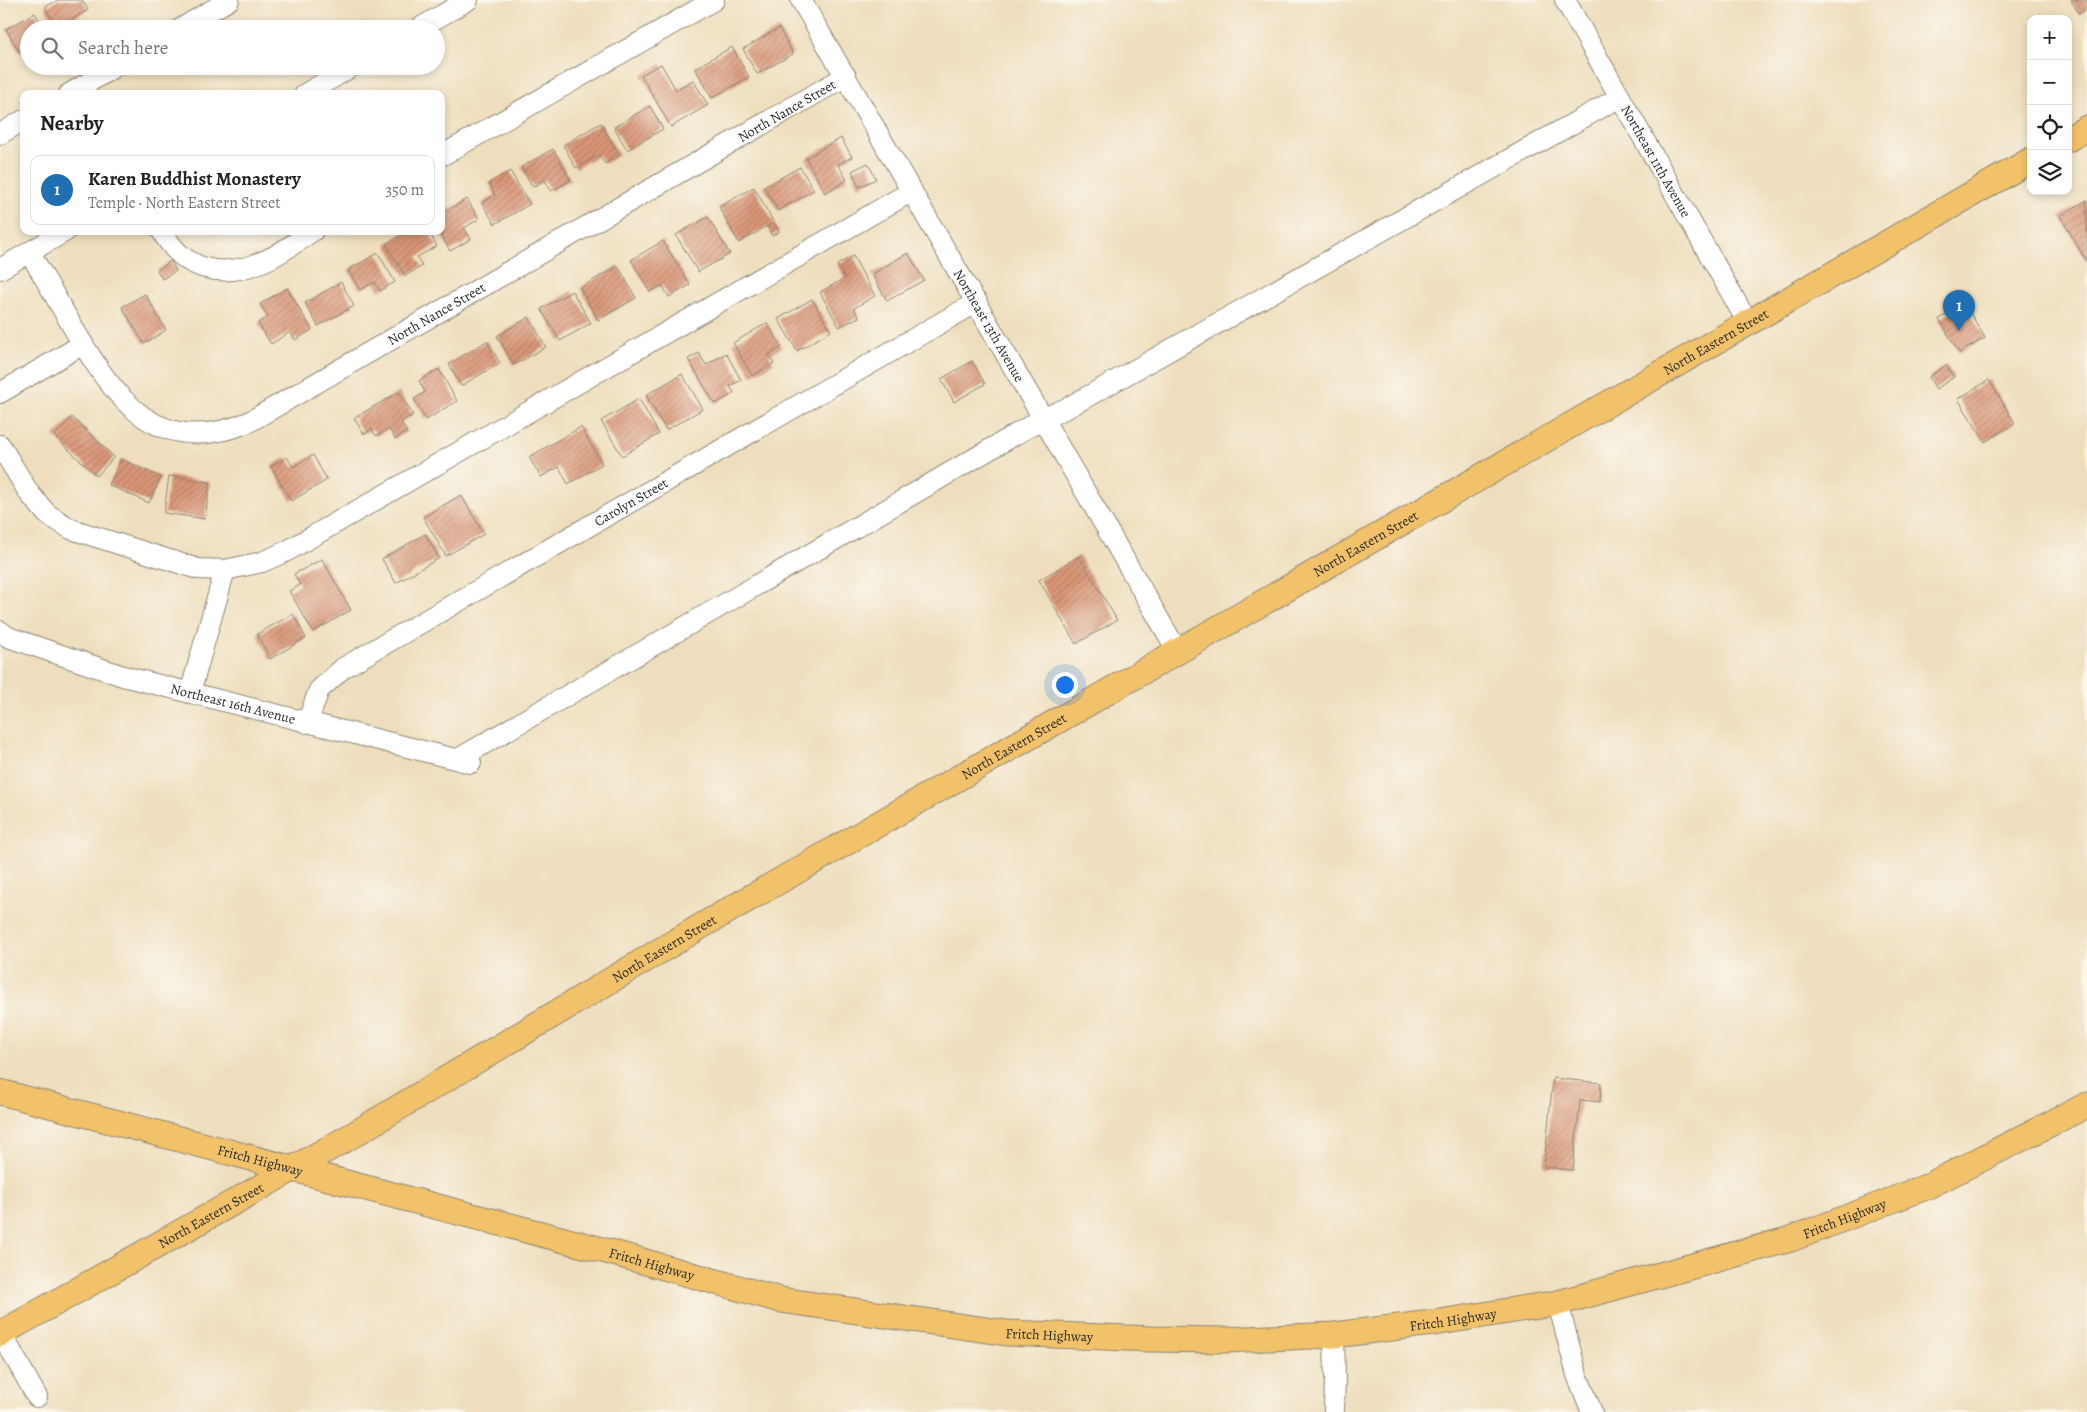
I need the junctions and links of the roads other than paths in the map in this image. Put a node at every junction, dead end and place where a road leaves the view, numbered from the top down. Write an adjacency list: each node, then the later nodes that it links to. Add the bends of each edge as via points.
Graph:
1 (229, 0): 6 (street)
2 (468, 0): 7 (street)
3 (714, 0): 18 (street)
4 (802, 0): 10 (street, Northeast 13th Avenue)
5 (1565, 0): 13 (street, Northeast 11th Avenue)
6 (195, 20)
7 (434, 20)
8 (101, 75): 11 (street)
9 (338, 75): 12 (street)
10 (846, 76): 20 (street, Northeast 13th Avenue); 28 (street, North Nance Street, via 257,417 228,430 186,434 149,420 128,406 108,384)
11 (76, 90)
12 (312, 90)
13 (1620, 96): 27 (street, Northeast 11th Avenue); 30 (street, via 1068,408)
14 (20, 122): 16 (street)
15 (2087, 128): 17 (main road)
16 (0, 134)
17 (2072, 137)
18 (445, 154)
19 (2027, 162): 27 (main road, North Eastern Street)
20 (912, 191): 26 (street, Northeast 13th Avenue); 32 (street, via 287,551 262,562)
21 (59, 235): 24 (street)
22 (164, 235): 23 (street, via 186,261 209,269 238,270 265,261)
23 (307, 235)
24 (30, 252): 25 (street); 28 (street, North Nance Street)
25 (0, 270)
26 (976, 302): 30 (street, Northeast 13th Avenue); 36 (street, Carolyn Street, via 343,668 319,690)
27 (1748, 323): 34 (main road, North Eastern Street)
28 (83, 344): 29 (street)
29 (0, 394)
30 (1042, 419): 34 (street, Northeast 13th Avenue); 36 (street, Northeast 16th Avenue, via 465,761)
31 (0, 445): 32 (street, via 29,493 47,514 71,529 198,569)
32 (226, 570): 35 (street)
33 (0, 631): 35 (street, Northeast 16th Avenue, via 8,637 124,676)
34 (1178, 652): 39 (main road, North Eastern Street, via 703,925)
35 (190, 693): 36 (street, Northeast 16th Avenue)
36 (306, 723)
37 (0, 1092): 39 (main road, Fritch Highway)
38 (2087, 1106): 40 (main road, Fritch Highway, via 1926,1187 1791,1239)
39 (292, 1170): 41 (main road, North Eastern Street); 42 (main road, Fritch Highway, via 781,1300 1007,1332 1216,1340)
40 (1558, 1303): 42 (main road, Fritch Highway); 45 (street, via 1577,1375)
41 (1, 1333): 43 (street)
42 (1334, 1335): 44 (street)
43 (37, 1397)
44 (1334, 1412)
45 (1592, 1412)

